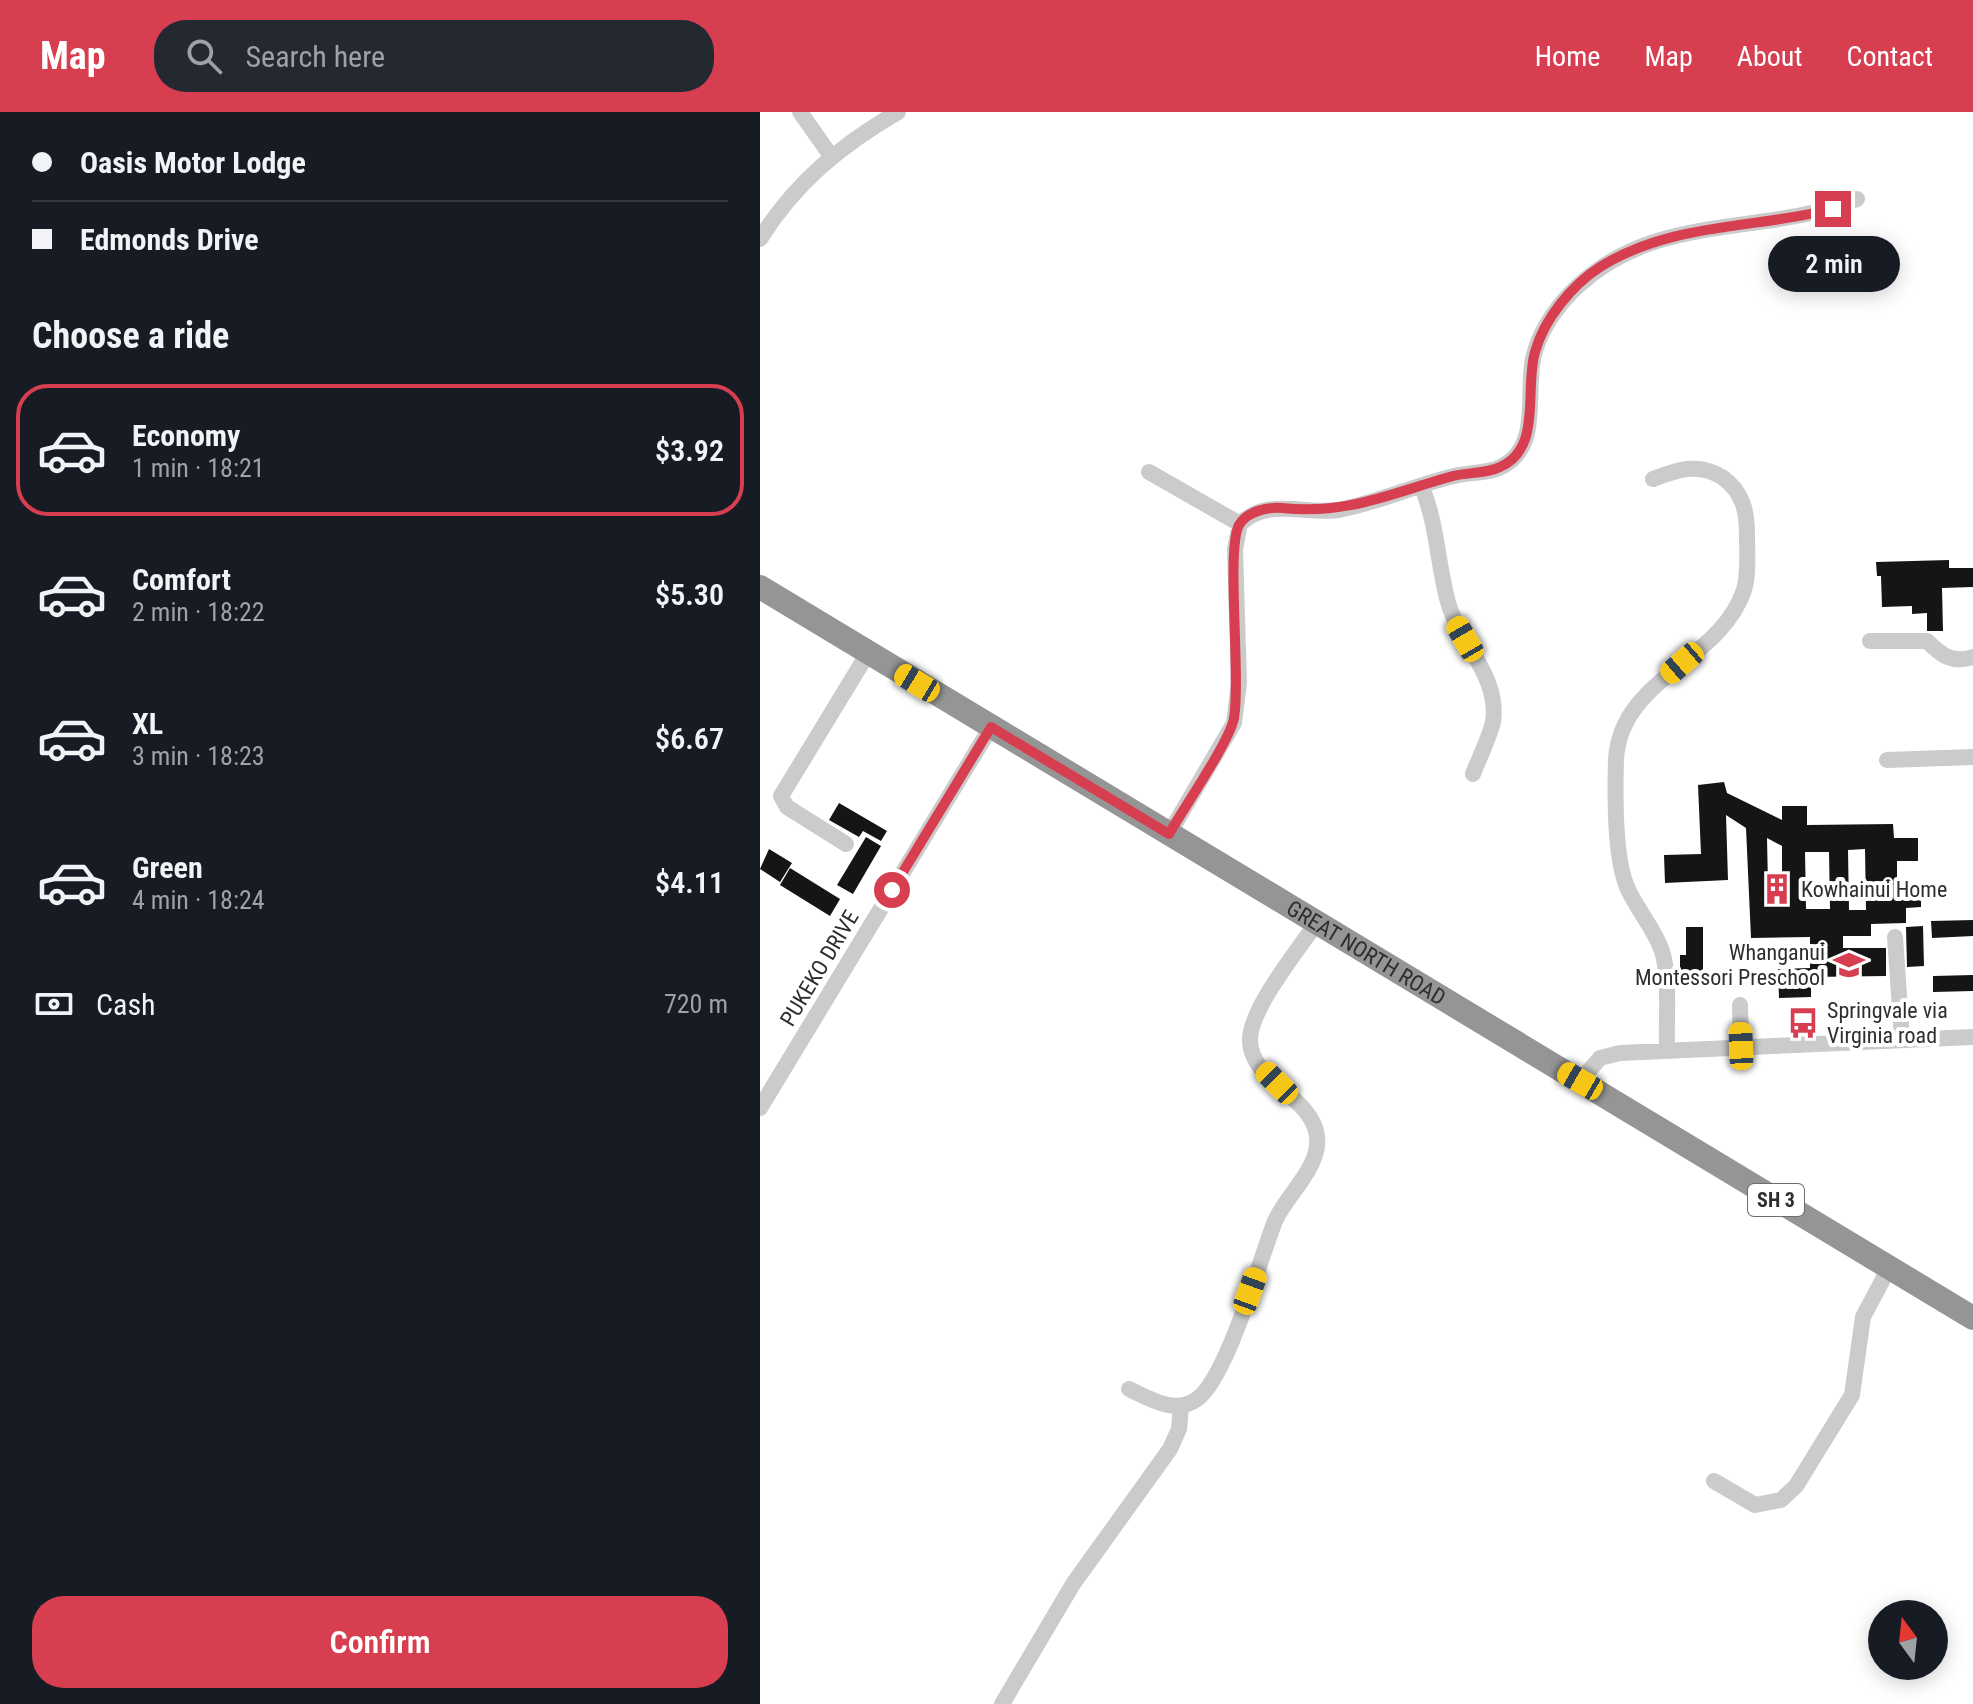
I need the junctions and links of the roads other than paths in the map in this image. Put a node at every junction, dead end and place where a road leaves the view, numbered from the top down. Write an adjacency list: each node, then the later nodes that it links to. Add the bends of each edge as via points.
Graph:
1 (800, 112): 3 (street)
2 (898, 112): 3 (street)
3 (831, 156): 5 (street, via 799,186)
4 (1857, 199): 8 (street, via 1805,216 1685,231 1598,268 1558,308 1535,350 1521,452 1499,468)
5 (760, 239)
6 (1149, 472): 9 (street)
7 (1653, 479): 26 (street, via 1679,469 1711,472 1735,488 1747,518 1744,588 1735,609 1721,628 1643,697 1627,715 1619,737 1620,863 1663,954)
8 (1422, 487): 9 (street, via 1334,510 1271,507); 17 (street, via 1435,521 1448,602 1488,681 1493,705 1492,723)
9 (1240, 524): 18 (street, via 1235,549 1239,683 1234,723)
10 (760, 587): 12 (highway, GREAT NORTH ROAD / SH 3)
11 (1870, 641): 13 (street, via 1927,641 1947,658)
12 (868, 653): 14 (highway, GREAT NORTH ROAD / SH 3); 19 (street, via 781,796 787,807)
13 (1973, 657)
14 (991, 727): 18 (highway, GREAT NORTH ROAD / SH 3); 28 (street, PUKEKO DRIVE)
15 (1973, 757): 16 (street)
16 (1887, 760)
17 (1473, 774)
18 (1169, 834): 20 (highway, GREAT NORTH ROAD / SH 3)
19 (846, 844)
20 (1317, 922): 27 (highway, GREAT NORTH ROAD / SH 3); 32 (street, via 1265,1002 1250,1037 1261,1067 1312,1120 1318,1138 1314,1158 1276,1219 1212,1382 1196,1400)
21 (1895, 937): 24 (street)
22 (1740, 1005): 25 (street)
23 (1973, 1037): 24 (street)
24 (1902, 1039): 25 (street)
25 (1741, 1046): 26 (street)
26 (1667, 1049): 27 (street, via 1600,1058)
27 (1580, 1081): 29 (highway, GREAT NORTH ROAD / SH 3)
28 (760, 1108)
29 (1889, 1268): 30 (highway, GREAT NORTH ROAD / SH 3); 33 (street, via 1863,1317 1852,1395 1796,1486 1781,1500 1755,1505)
30 (1973, 1318)
31 (1129, 1389): 32 (street)
32 (1181, 1406): 34 (street, via 1170,1449 1073,1584)
33 (1714, 1481)
34 (1002, 1704)

